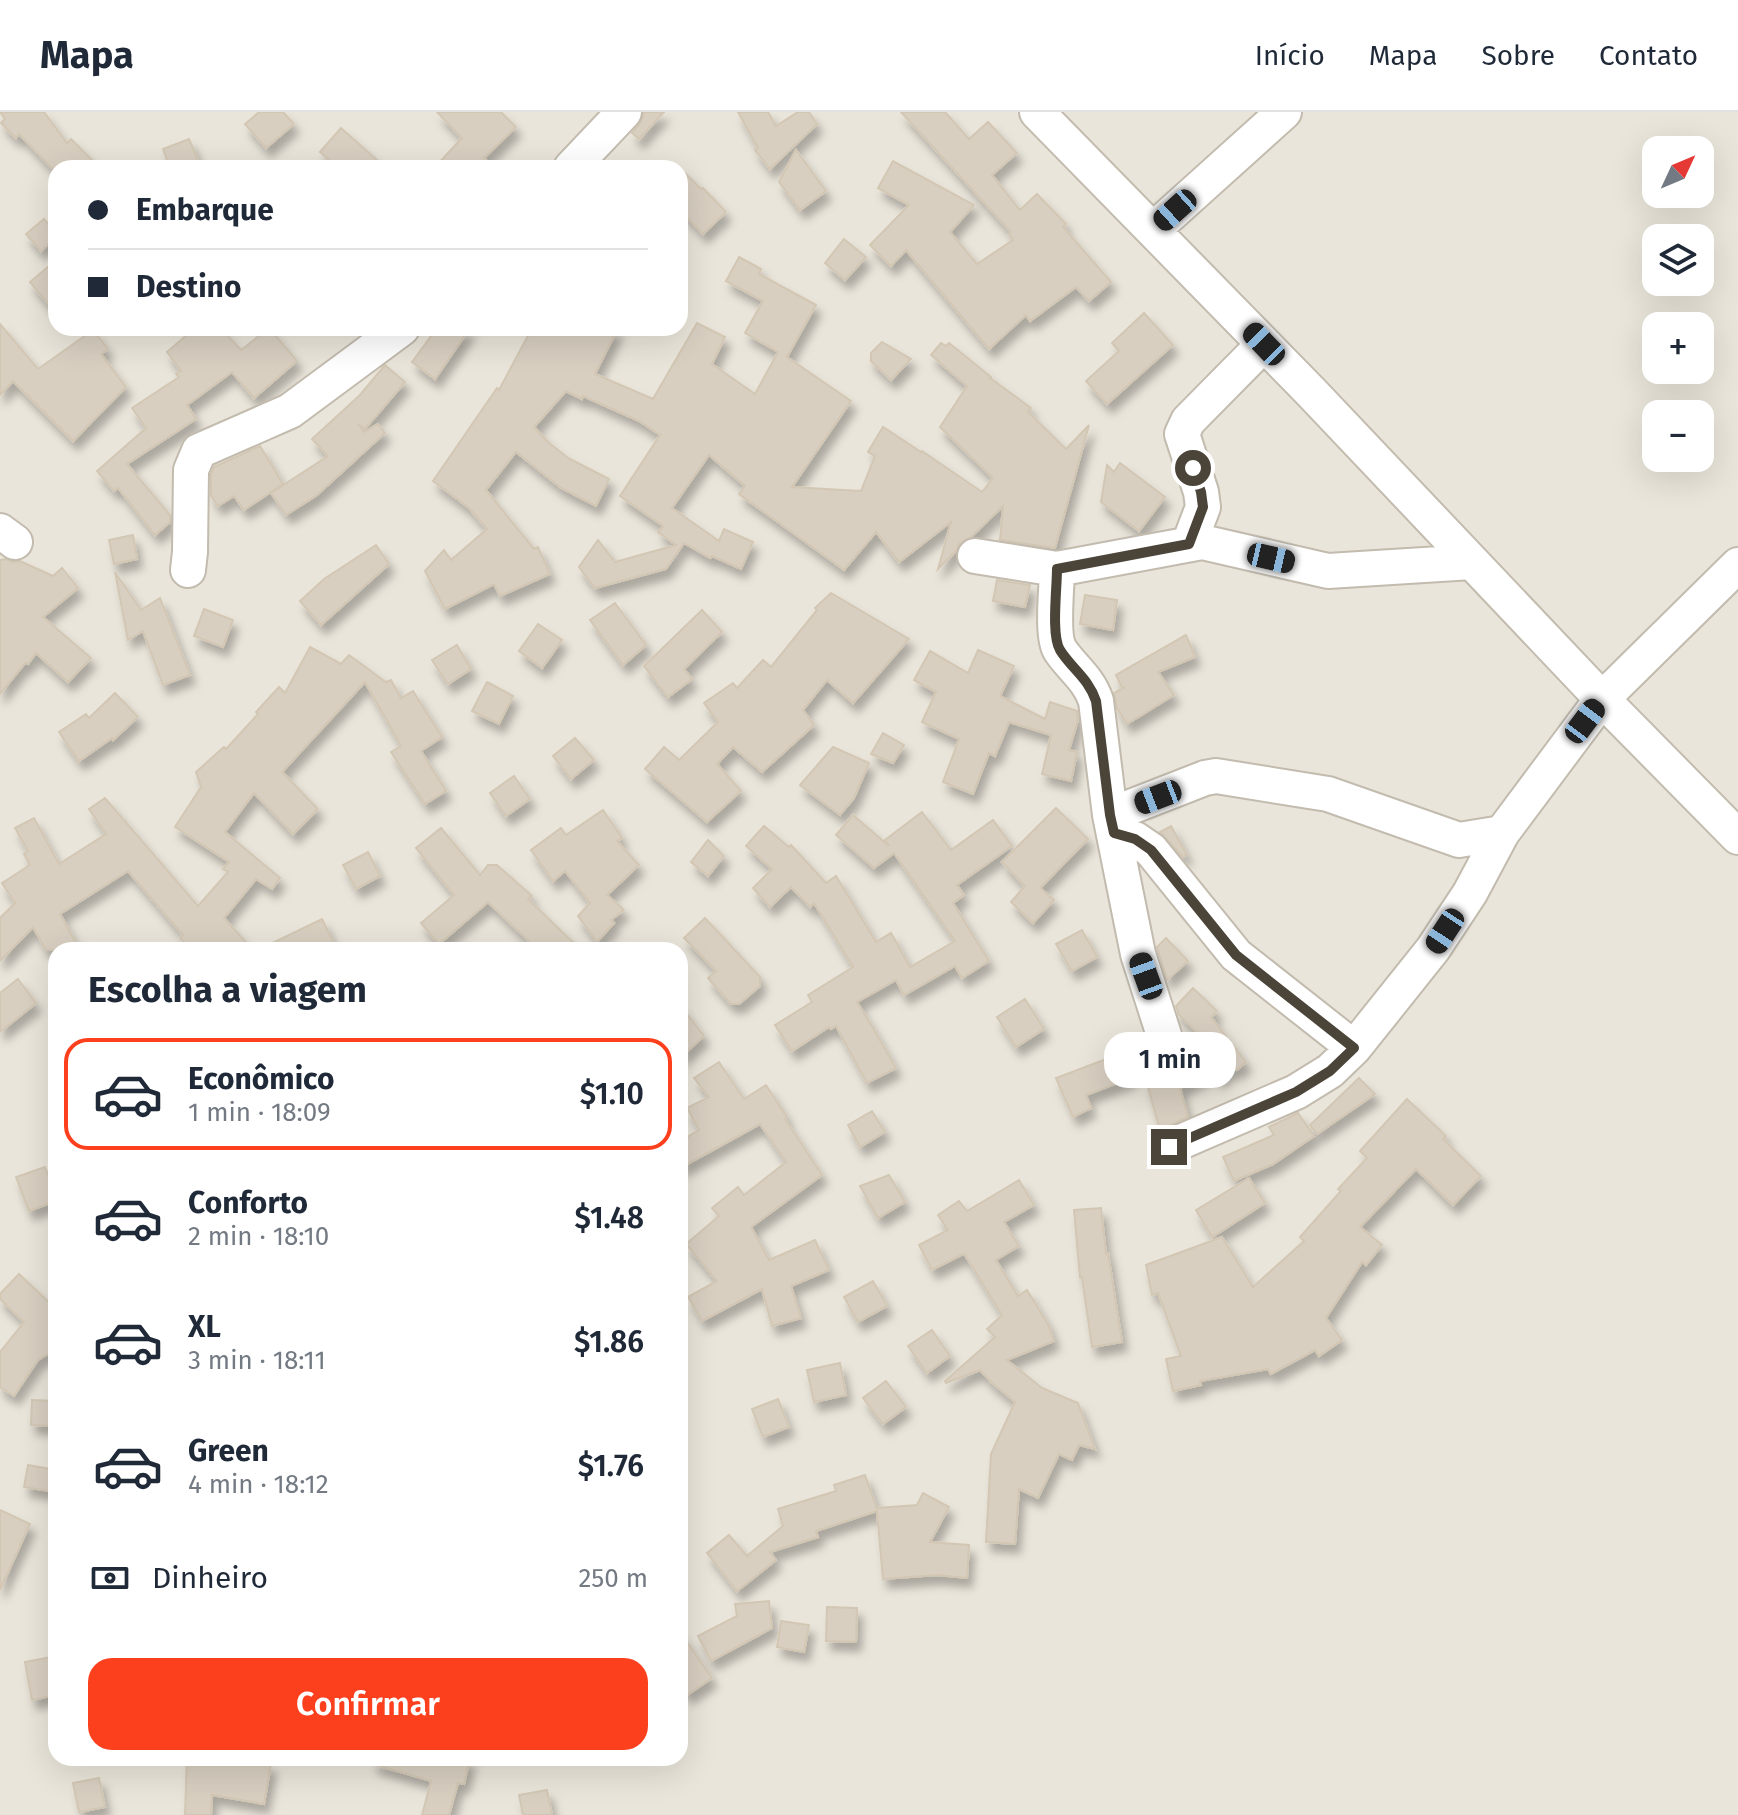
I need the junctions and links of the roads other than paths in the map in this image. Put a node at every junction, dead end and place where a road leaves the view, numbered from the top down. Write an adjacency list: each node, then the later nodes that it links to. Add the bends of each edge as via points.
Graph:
1 (624, 112): 4 (street)
2 (1037, 112): 5 (street)
3 (1284, 112): 5 (street)
4 (579, 160)
5 (1153, 230): 7 (street)
6 (391, 336): 13 (street, via 290,411 199,451 191,470)
7 (1264, 344): 8 (street, via 1188,421 1182,434 1203,507); 10 (street)
8 (1189, 544): 10 (street, via 1213,544 1328,571); 12 (street)
9 (975, 556): 12 (street)
10 (1472, 562): 14 (street)
11 (1738, 565): 14 (street)
12 (1057, 569): 15 (street, via 1055,640 1096,701)
13 (188, 570)
14 (1602, 699): 16 (street); 17 (street)
15 (1112, 824): 16 (street, via 1216,776 1328,794 1459,840); 18 (street, via 1151,850 1236,955); 19 (street, via 1138,954)
16 (1502, 833): 18 (street, via 1433,949)
17 (1738, 837)
18 (1354, 1048): 20 (street, via 1296,1092)
19 (1170, 1054)
20 (1169, 1147)

